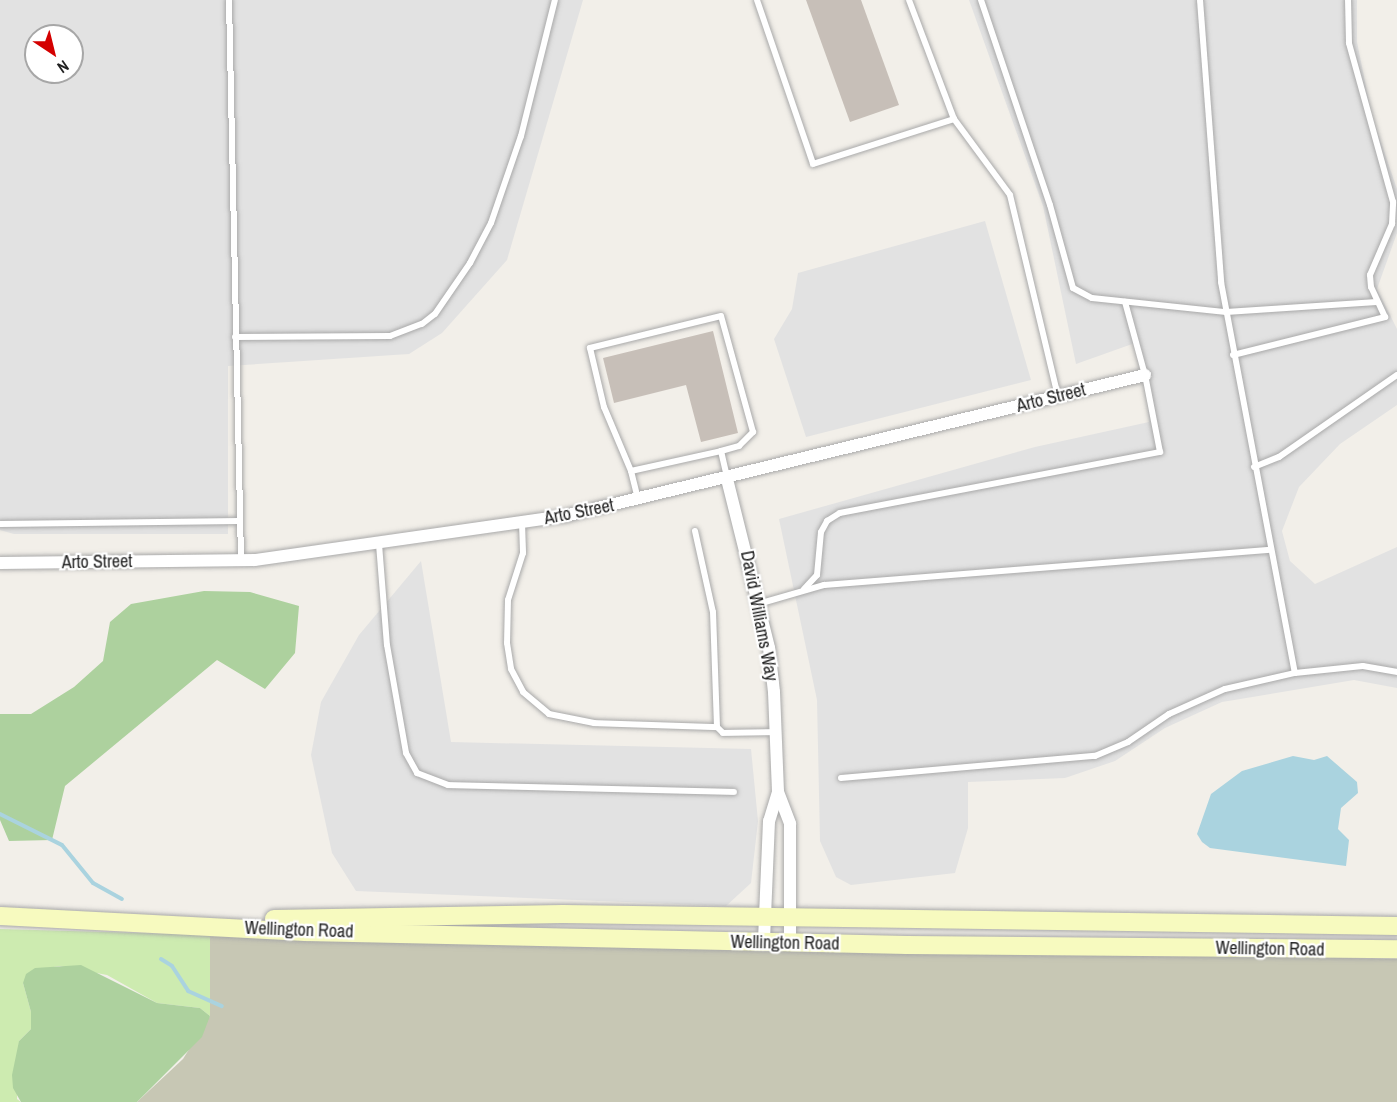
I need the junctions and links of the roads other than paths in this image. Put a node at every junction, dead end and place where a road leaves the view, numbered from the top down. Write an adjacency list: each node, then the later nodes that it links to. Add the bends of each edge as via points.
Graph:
1 (229, 0): 12 (lane)
2 (555, 0): 12 (lane, via 521,136 491,223 470,264 435,314 422,324 390,336)
3 (757, 0): 8 (lane, via 813,164)
4 (909, 0): 8 (lane)
5 (981, 0): 9 (lane, via 1050,205 1073,288 1092,298)
6 (1200, 0): 11 (lane)
7 (1348, 0): 10 (lane, via 1349,43 1393,202 1392,224 1370,275)
8 (954, 119): 16 (lane, via 1001,178 1015,209)
9 (1125, 302): 11 (lane); 14 (lane)
10 (1377, 302): 11 (lane); 13 (lane, via 1384,317)
11 (1226, 312): 13 (lane)
12 (235, 337): 22 (lane)
13 (1233, 355): 18 (lane)
14 (1145, 375): 16 (street, Arto Street); 30 (lane, via 1160,452 840,513 827,521 821,532 817,575)
15 (1397, 375): 18 (lane, via 1279,457)
16 (1058, 396): 20 (street, Arto Street)
17 (721, 451): 19 (lane); 19 (lane, via 739,446 753,432 721,316 590,348 604,407); 20 (lane)
18 (1254, 467): 27 (lane)
19 (631, 471): 21 (lane)
20 (727, 478): 21 (street, Arto Street); 31 (street, David Williams Way)
21 (638, 500): 23 (street, Arto Street)
22 (239, 521): 24 (lane); 28 (lane)
23 (522, 523): 26 (street, Arto Street); 34 (lane, via 523,553 508,600 507,643 511,669 523,692 549,714 594,723)
24 (0, 524)
25 (695, 531): 34 (lane, via 713,612)
26 (379, 544): 28 (street, Arto Street); 37 (lane, via 387,645 406,753 417,773 447,785)
27 (1271, 550): 30 (lane); 33 (lane)
28 (241, 560): 29 (street, Arto Street)
29 (0, 563)
30 (804, 589): 31 (lane)
31 (759, 604): 35 (street, David Williams Way, via 769,648)
32 (1397, 672): 33 (lane, via 1363,666)
33 (1295, 673): 36 (lane, via 1225,689 1169,714 1128,742 1095,756)
34 (717, 727): 35 (lane, via 723,733)
35 (777, 732): 38 (street, David Williams Way)
36 (841, 778)
37 (734, 792)
38 (778, 792): 40 (street, David Williams Way, via 769,821); 41 (street, David Williams Way, via 790,824)
39 (0, 916): 42 (main road, Wellington Road)
40 (765, 918): 41 (main road, Wellington Road); 42 (main road, Wellington Road, via 504,914); 44 (street, David Williams Way)
41 (790, 918): 43 (main road, Wellington Road); 45 (street, David Williams Way)
42 (172, 922): 44 (main road, Wellington Road, via 306,932)
43 (1397, 926)
44 (764, 942): 45 (main road, Wellington Road)
45 (790, 943): 46 (main road, Wellington Road)
46 (1397, 949)

